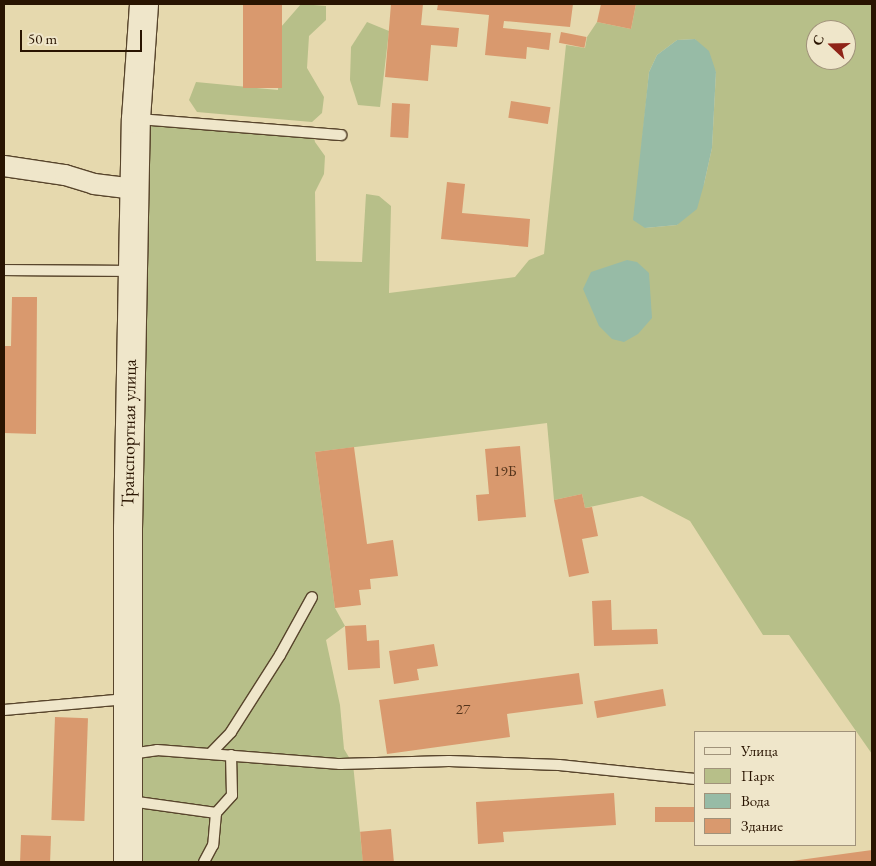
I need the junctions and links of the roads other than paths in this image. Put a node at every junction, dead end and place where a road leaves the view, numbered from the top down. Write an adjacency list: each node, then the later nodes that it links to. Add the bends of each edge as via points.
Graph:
1 (144, 4): 2 (main road, Транспортная улица)
2 (136, 119): 3 (lane); 5 (main road, Транспортная улица)
3 (341, 135)
4 (4, 166): 5 (street, via 65,175 94,184)
5 (135, 188): 7 (main road, Транспортная улица)
6 (4, 270): 7 (lane)
7 (133, 271): 9 (main road, Транспортная улица)
8 (312, 597): 11 (lane, via 251,701 231,732)
9 (127, 699): 10 (lane); 12 (main road, Транспортная улица)
10 (4, 710)
11 (211, 754): 12 (lane, via 156,750); 13 (lane)
12 (126, 755): 15 (main road, Транспортная улица)
13 (231, 755): 14 (lane, via 340,764 449,761 560,766); 16 (lane, via 232,795)
14 (694, 779)
15 (127, 800): 16 (lane); 17 (main road, Транспортная улица)
16 (216, 813): 18 (lane, via 213,845)
17 (128, 862)
18 (204, 862)

